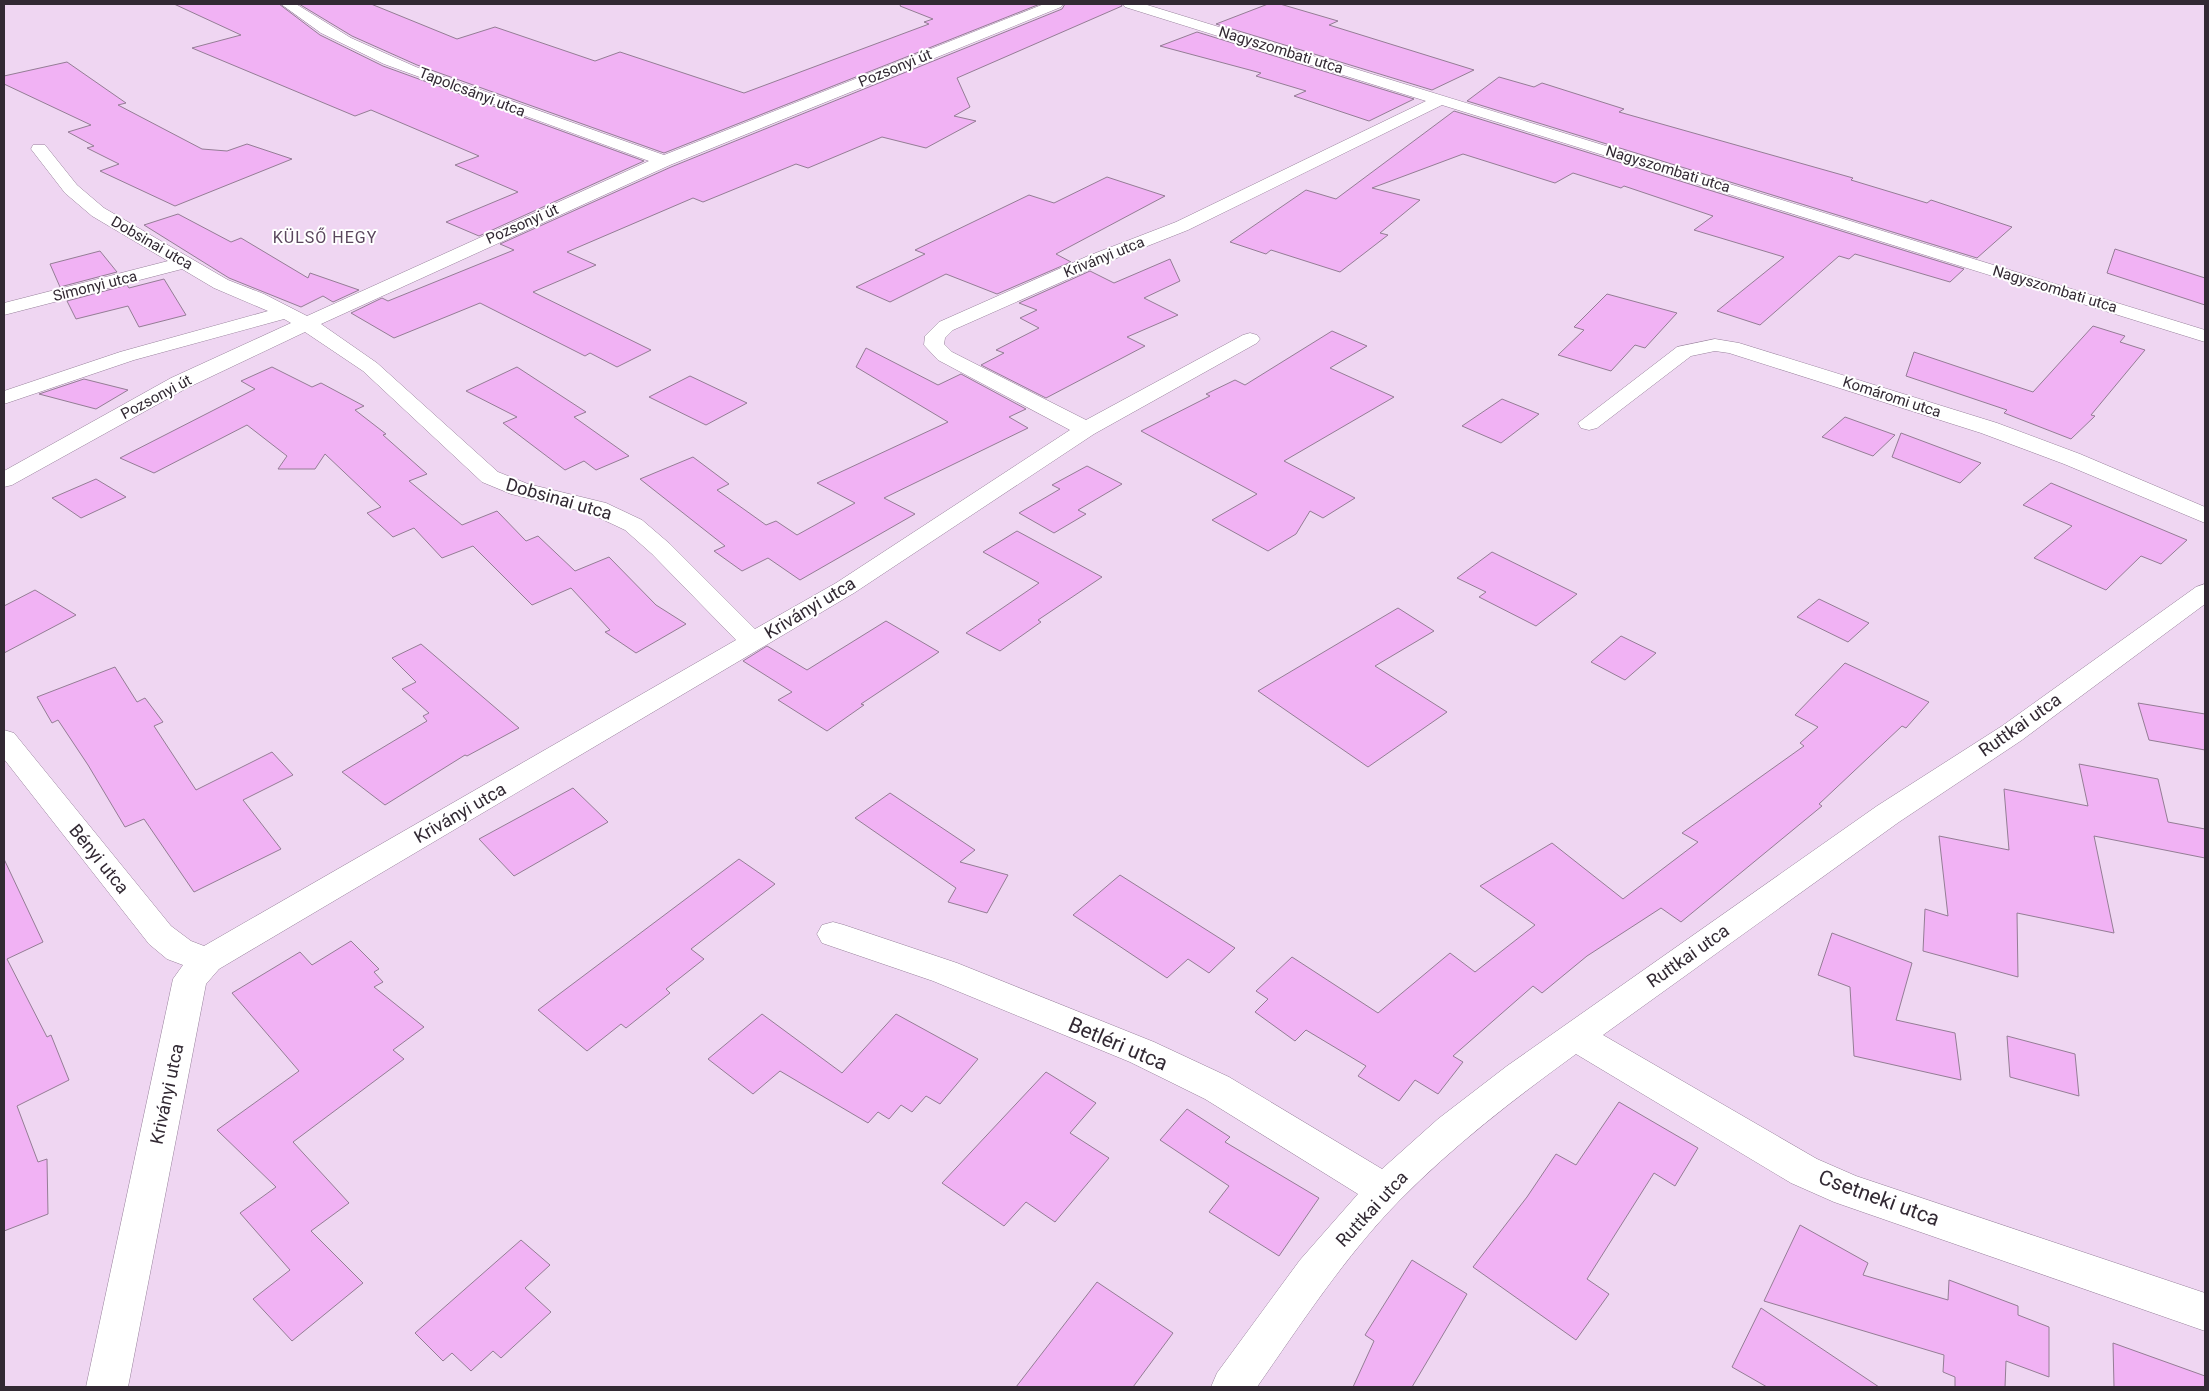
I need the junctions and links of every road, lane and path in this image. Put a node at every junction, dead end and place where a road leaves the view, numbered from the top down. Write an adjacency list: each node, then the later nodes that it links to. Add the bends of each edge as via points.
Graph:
1 (288, 4): 6 (street, Tapolcsányi utca, via 327,30 391,62)
2 (1056, 4): 6 (street, Pozsonyi út)
3 (1130, 4): 4 (street, Nagyszombati utca)
4 (1440, 100): 11 (street, Nagyszombati utca); 15 (street, Kriványi utca, via 1182,226 1095,260 946,326 935,336 934,346 944,356)
5 (39, 149): 7 (street, Dobsinai utca, via 82,200)
6 (664, 161): 10 (street, Pozsonyi út)
7 (186, 262): 8 (street, Simonyi utca); 9 (street, Dobsinai utca, via 221,284)
8 (4, 309)
9 (285, 313): 10 (street, Dobsinai utca); 13 (street, via 127,356)
10 (306, 323): 16 (street, Pozsonyi út, via 179,384); 19 (street, Dobsinai utca, via 370,368 490,477 530,493 600,509 634,525)
11 (2205, 336)
12 (1250, 339): 15 (street, Kriványi utca)
13 (4, 398)
14 (1589, 423): 17 (street, Komáromi utca, via 1684,351 1715,345 1732,347 1989,428 2072,459)
15 (1086, 429): 19 (street, Kriványi utca, via 845,588)
16 (4, 480)
17 (2205, 516)
18 (2205, 592): 23 (street, Ruttkai utca, via 2012,733 1888,814)
19 (753, 643): 22 (street, Kriványi utca)
20 (4, 740): 22 (street, Bényi utca, via 160,935 179,950)
21 (833, 934): 24 (street, Betléri utca, via 945,972 1142,1052 1217,1088)
22 (207, 960): 26 (street, Kriványi utca, via 190,980)
23 (1576, 1036): 24 (street, Ruttkai utca, via 1451,1130); 25 (street, Csetneki utca, via 1804,1171 1847,1190)
24 (1385, 1190): 27 (street, Ruttkai utca, via 1314,1273)
25 (2205, 1312)
26 (107, 1387)
27 (1232, 1387)

